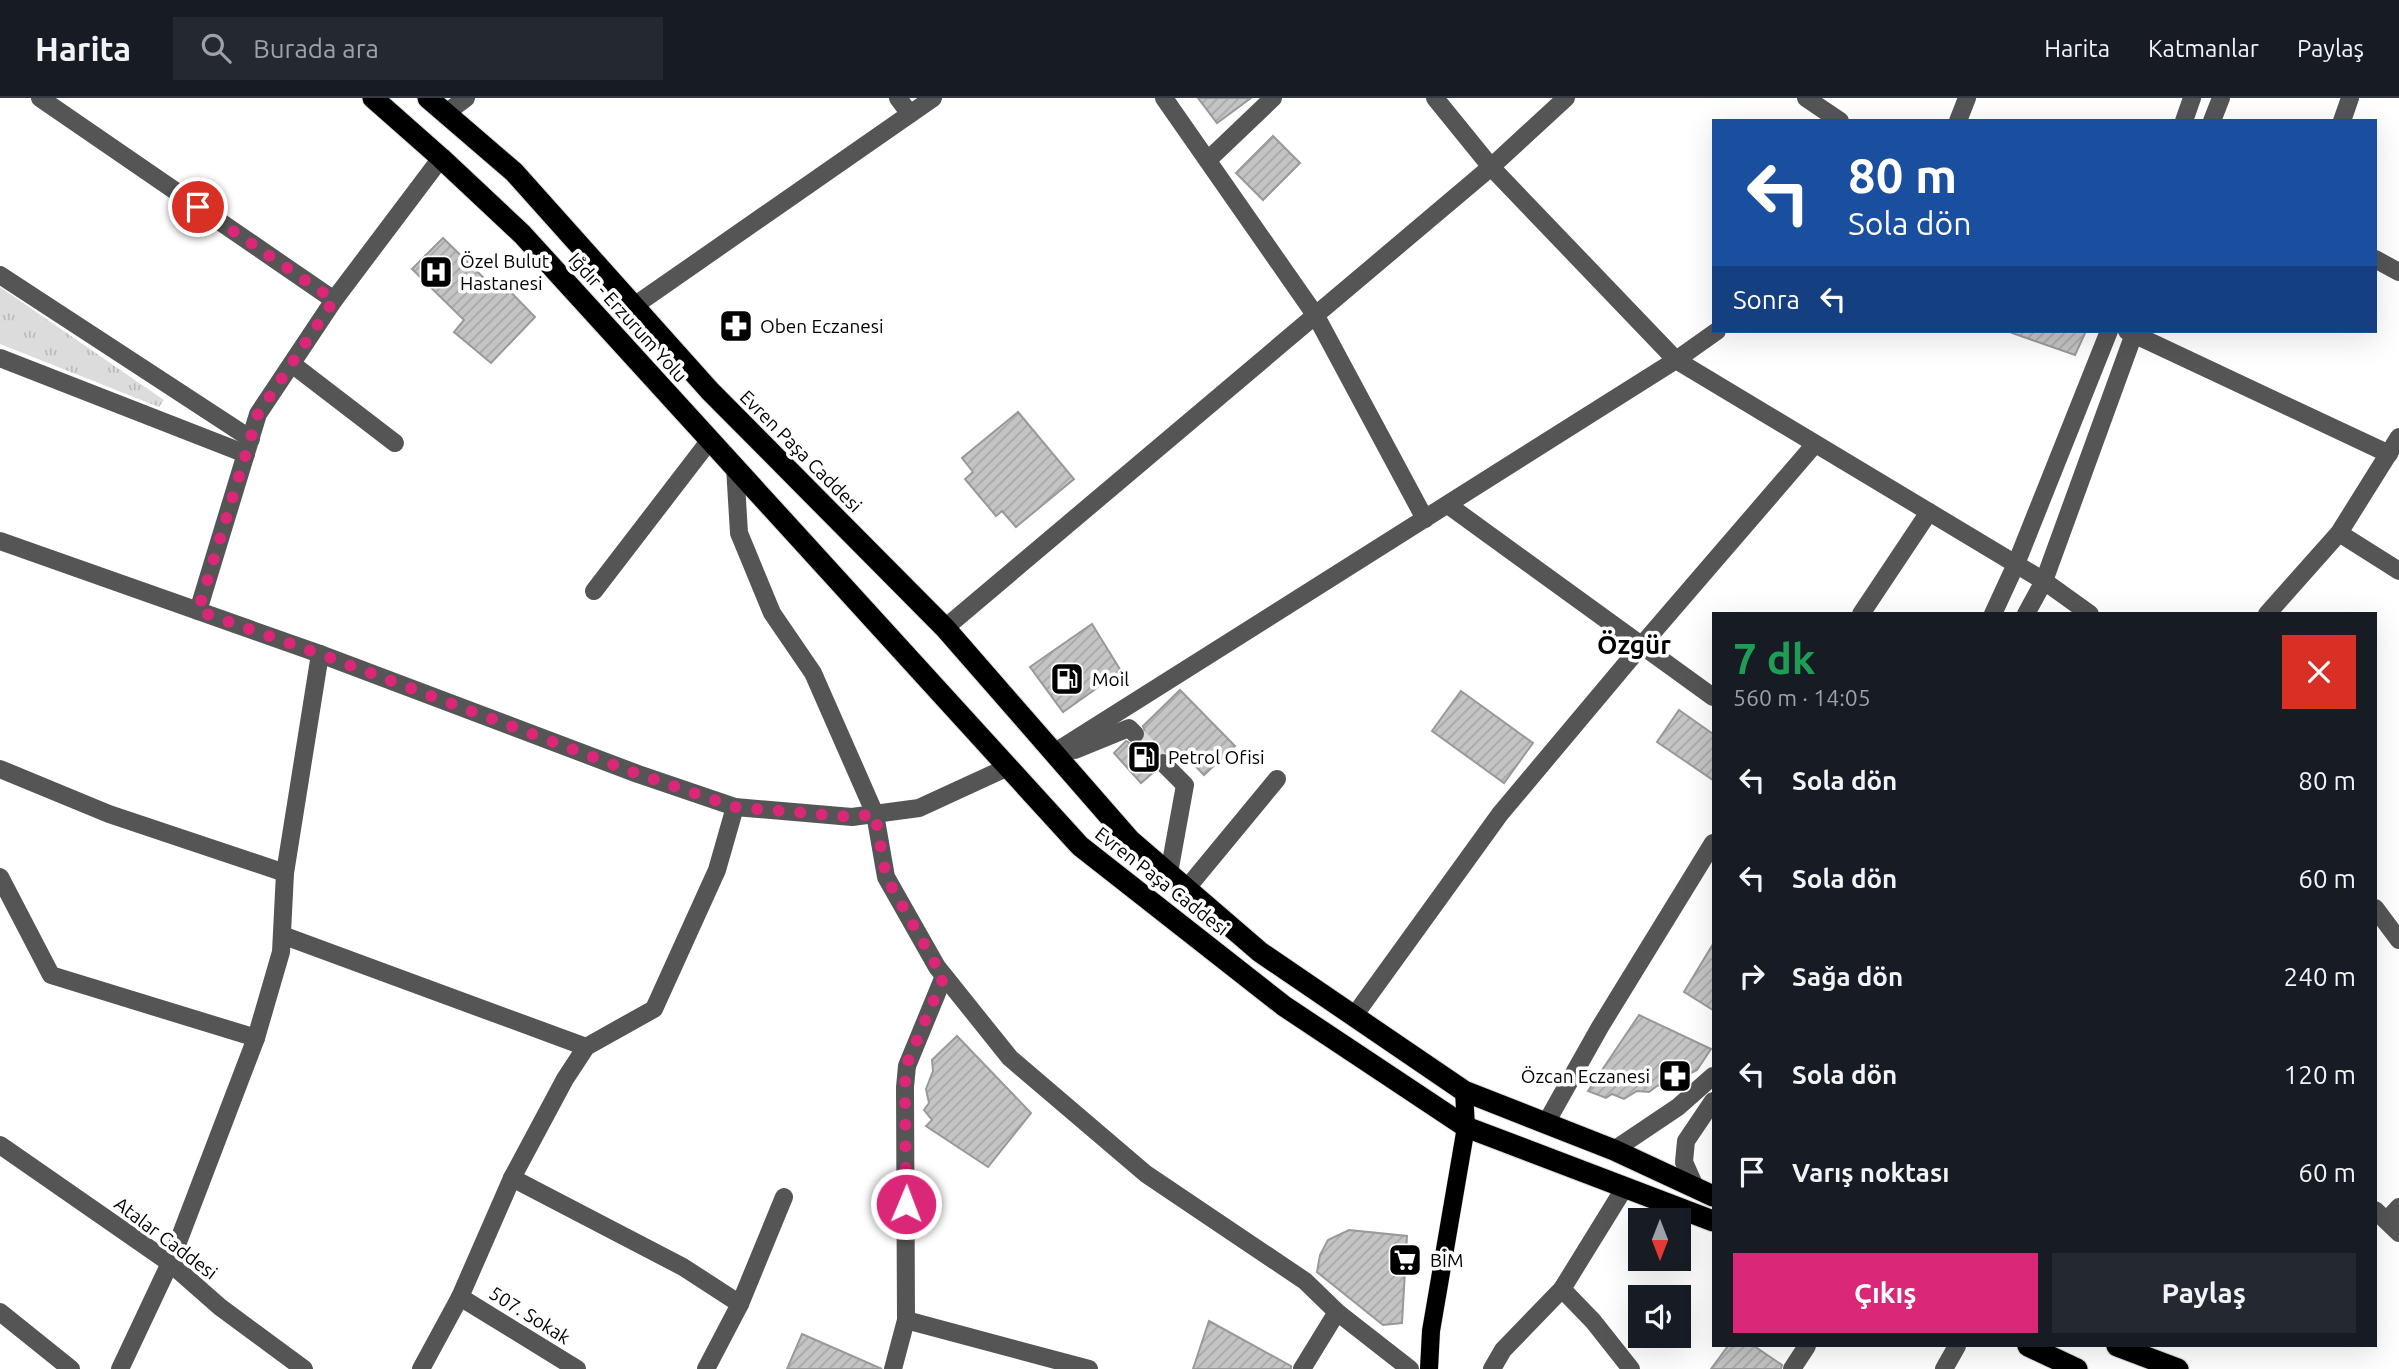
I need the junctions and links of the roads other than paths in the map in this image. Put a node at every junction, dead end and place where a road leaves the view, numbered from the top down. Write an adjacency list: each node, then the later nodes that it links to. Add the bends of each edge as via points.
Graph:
1 (40, 98): 29 (street)
2 (373, 98): 23 (highway, Iğdır - Erzurum Yolu)
3 (428, 98): 16 (highway, Iğdır - Erzurum Yolu)
4 (466, 98): 16 (street)
5 (898, 98): 17 (street)
6 (933, 98): 17 (street)
7 (1164, 98): 24 (street)
8 (1273, 98): 24 (street)
9 (1435, 98): 25 (street)
10 (1566, 98): 25 (street)
11 (1806, 98): 18 (street)
12 (1967, 98): 19 (street)
13 (2192, 98): 20 (street)
14 (2221, 98): 21 (street)
15 (2350, 98): 22 (street)
16 (446, 113): 30 (highway, Iğdır - Erzurum Yolu, via 514,172)
17 (910, 114): 30 (street)
18 (1837, 119)
19 (1959, 119)
20 (2185, 119)
21 (2213, 119)
22 (2343, 119)
23 (441, 158): 29 (street); 40 (highway, Iğdır - Erzurum Yolu, via 522,234)
24 (1208, 160): 31 (street)
25 (1491, 167): 31 (street); 37 (street)
26 (2377, 260): 27 (street)
27 (2399, 272)
28 (0, 275): 44 (street)
29 (334, 300): 38 (street)
30 (634, 306): 39 (highway, Iğdır - Erzurum Yolu)
31 (1316, 316): 49 (street); 62 (street)
32 (1714, 333): 37 (street)
33 (2108, 333): 52 (street)
34 (2132, 333): 54 (street)
35 (2134, 333): 45 (street)
36 (0, 358): 44 (street)
37 (1676, 360): 43 (street); 47 (street)
38 (292, 364): 42 (street); 44 (street, via 258,414)
39 (710, 391): 62 (highway, Evren Paşa Caddesi)
40 (703, 433): 46 (highway, Evren Paşa Caddesi); 55 (street)
41 (2399, 437): 45 (street)
42 (395, 443)
43 (1815, 444): 48 (street); 63 (street)
44 (248, 447): 56 (street)
45 (2389, 454): 50 (street)
46 (735, 467): 69 (highway, Evren Paşa Caddesi); 73 (street, via 739,533 772,613 813,673)
47 (1448, 505): 49 (street); 63 (street)
48 (1929, 512): 52 (street); 57 (street)
49 (1425, 519): 67 (street)
50 (2339, 533): 53 (street); 61 (street)
51 (0, 541): 56 (street)
52 (2016, 564): 54 (street); 58 (street)
53 (2399, 571)
54 (2044, 581): 59 (street); 60 (street)
55 (594, 591)
56 (198, 611): 64 (street)
57 (1862, 612)
58 (1994, 612)
59 (2027, 612)
60 (2087, 612)
61 (2269, 612)
62 (945, 628): 67 (highway, Evren Paşa Caddesi)
63 (1641, 646): 65 (street); 83 (street, via 1500,814)
64 (320, 654): 72 (street); 75 (street)
65 (1712, 696)
66 (1135, 734): 67 (street, via 1129,728)
67 (1057, 755): 76 (highway, Evren Paşa Caddesi, via 1130,840)
68 (1163, 763): 76 (street, via 1185,785)
69 (1008, 767): 73 (street, via 919,808); 90 (highway, Evren Paşa Caddesi, via 1090,855 1284,1006)
70 (0, 769): 75 (street, via 109,814)
71 (1277, 779): 78 (street)
72 (735, 807): 73 (street, via 852,817); 85 (street, via 717,870 654,1009)
73 (875, 814): 82 (street, via 886,877)
74 (1712, 845): 89 (street)
75 (285, 873): 80 (street)
76 (1168, 873): 78 (highway, Evren Paşa Caddesi)
77 (0, 877): 84 (street, via 51,975)
78 (1186, 888): 83 (highway, Evren Paşa Caddesi, via 1260,952)
79 (2377, 911): 81 (street)
80 (282, 935): 84 (street); 85 (street)
81 (2399, 940)
82 (944, 976): 104 (street, via 1010,1058 1146,1174 1305,1281); 106 (street, via 906,1066)
83 (1354, 1016): 87 (highway, Evren Paşa Caddesi)
84 (256, 1038): 100 (street)
85 (586, 1047): 93 (street)
86 (1712, 1077): 92 (street, via 1678,1107)
87 (1464, 1091): 89 (highway, Evren Paşa Caddesi); 90 (main road)
88 (1712, 1102): 95 (street, via 1686,1141 1684,1162)
89 (1546, 1124): 92 (highway, Evren Paşa Caddesi)
90 (1466, 1127): 94 (highway, Evren Paşa Caddesi); 122 (main road, via 1431,1331)
91 (0, 1145): 100 (street, Atalar Caddesi)
92 (1614, 1150): 95 (highway, Evren Paşa Caddesi)
93 (512, 1178): 102 (street); 103 (street, via 683,1267)
94 (1625, 1187): 98 (highway, Evren Paşa Caddesi); 101 (street)
95 (1705, 1193)
96 (784, 1197): 103 (street)
97 (2387, 1212): 99 (street)
98 (1712, 1221)
99 (2399, 1233)
100 (170, 1263): 113 (street); 114 (street, Atalar Caddesi)
101 (1562, 1289): 123 (street, via 1503,1350); 124 (street)
102 (460, 1297): 115 (street); 116 (street, 507. Sokak)
103 (740, 1304): 117 (street)
104 (1337, 1311): 120 (street); 121 (street)
105 (0, 1312): 112 (street)
106 (905, 1320): 118 (street); 119 (street)
107 (1806, 1347): 125 (street)
108 (1956, 1347): 126 (street)
109 (2030, 1347): 127 (highway)
110 (2119, 1347): 111 (highway)
111 (2168, 1367)
112 (71, 1369)
113 (120, 1369)
114 (304, 1369)
115 (421, 1369)
116 (577, 1369)
117 (706, 1369)
118 (893, 1369)
119 (1089, 1369)
120 (1302, 1369)
121 (1410, 1369)
122 (1429, 1369)
123 (1492, 1369)
124 (1631, 1369)
125 (1792, 1369)
126 (1944, 1369)
127 (2077, 1369)

